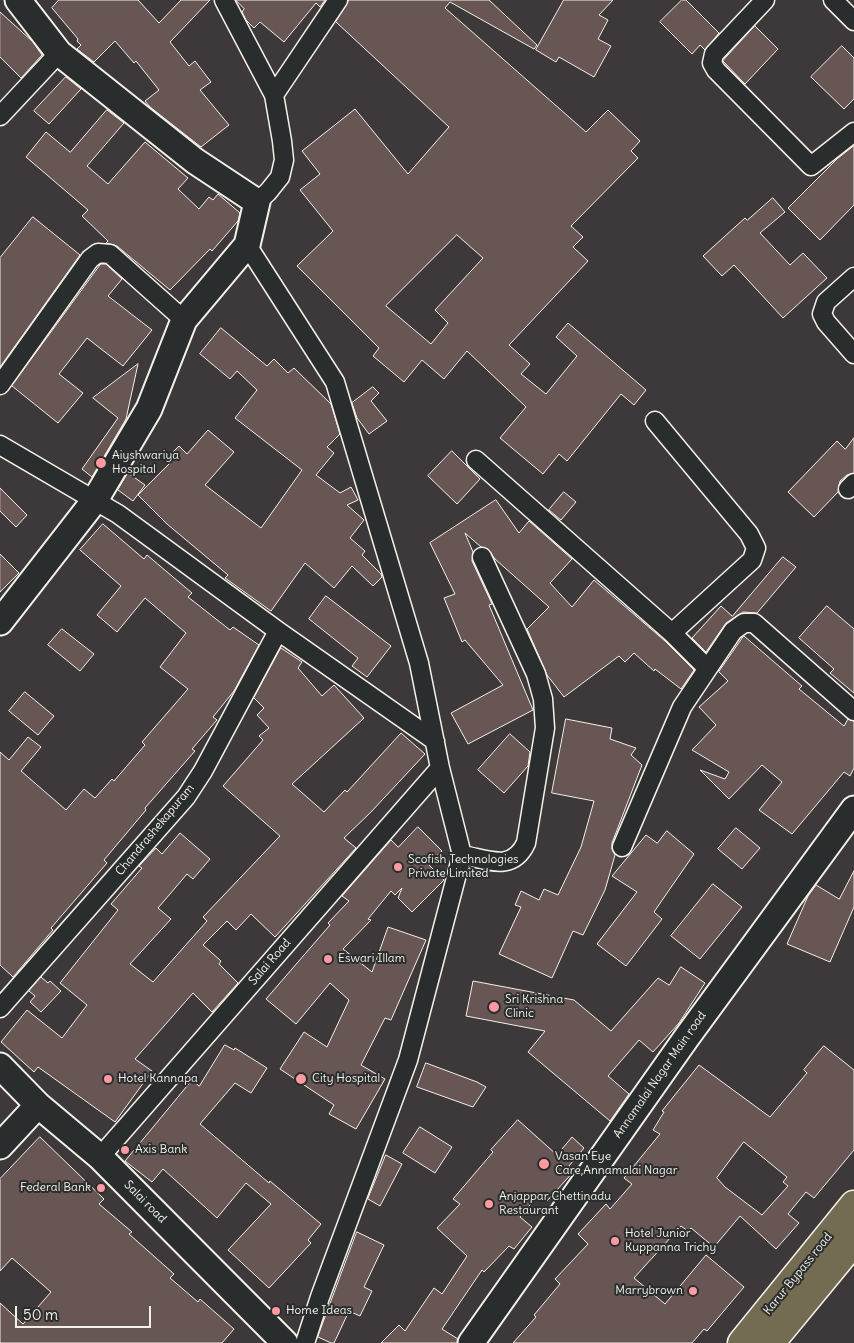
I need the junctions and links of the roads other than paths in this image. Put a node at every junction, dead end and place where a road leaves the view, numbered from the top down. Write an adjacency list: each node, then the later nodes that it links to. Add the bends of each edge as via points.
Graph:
1 (18, 0): 7 (street)
2 (224, 0): 8 (street)
3 (338, 0): 8 (street)
4 (765, 0): 10 (street, via 716,52 712,63 716,70 811,166)
5 (833, 0): 6 (street)
6 (854, 21)
7 (59, 52): 9 (street); 11 (street, via 195,161)
8 (274, 95): 11 (street, via 284,160 280,177)
9 (0, 116)
10 (854, 132)
11 (257, 202): 12 (street)
12 (248, 245): 14 (street); 27 (street, via 335,382 419,663)
13 (854, 277): 15 (street, via 826,302 822,314)
14 (184, 320): 16 (street, via 110,254 98,253 90,259); 20 (street, via 148,409)
15 (854, 354)
16 (0, 386)
17 (655, 421): 24 (street, via 749,534 756,548 752,560)
18 (0, 444): 20 (street)
19 (476, 460): 24 (street)
20 (96, 500): 22 (street); 23 (street)
21 (482, 557): 31 (street, via 536,674 543,698 545,728 522,852 504,863)
22 (0, 622)
23 (278, 631): 27 (street); 32 (street, Chandrashekapuram, via 186,797)
24 (672, 633): 25 (street)
25 (707, 668): 26 (street, via 732,631 744,623 754,623); 30 (street, via 682,707)
26 (854, 711)
27 (435, 741): 28 (street)
28 (440, 768): 31 (street); 36 (street, Salai Road)
29 (854, 810): 41 (street, Annamalai Nagar Main road, via 686,1037)
30 (622, 847)
31 (462, 855): 40 (street, via 408,1060)
32 (0, 1008)
33 (0, 1066): 34 (street, Salai road)
34 (38, 1105): 35 (street); 36 (street, Salai road)
35 (0, 1146)
36 (100, 1157): 39 (street, Salai road)
37 (854, 1205): 42 (main road, Karur Bypass road)
38 (854, 1241): 43 (main road, Karur Bypass road)
39 (285, 1343)
40 (305, 1343)
41 (471, 1343)
42 (742, 1343)
43 (770, 1343)

